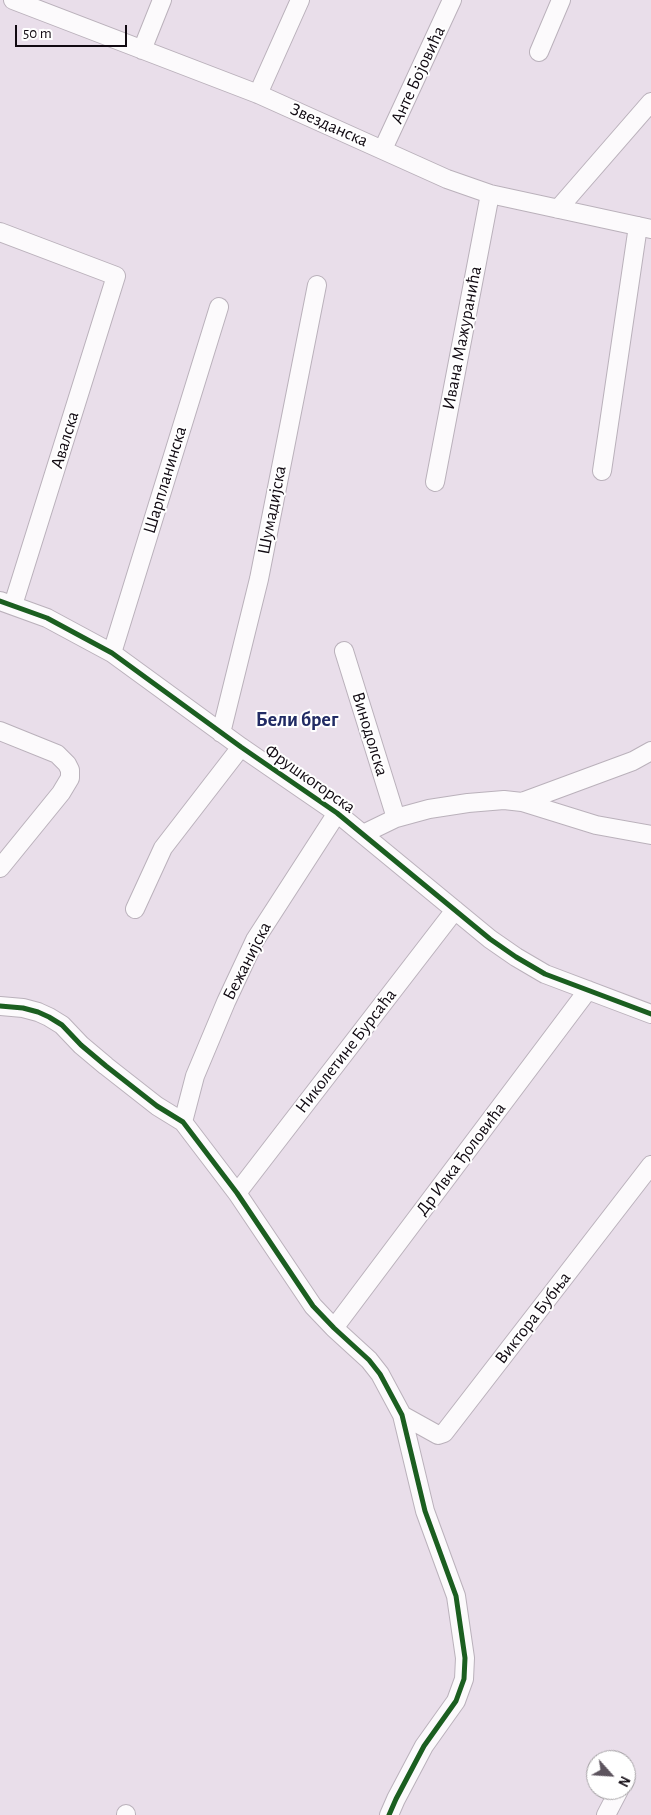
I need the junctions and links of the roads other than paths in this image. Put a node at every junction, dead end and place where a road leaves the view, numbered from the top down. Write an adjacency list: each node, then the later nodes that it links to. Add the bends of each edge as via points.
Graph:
1 (13, 0): 6 (street, Звезданска)
2 (162, 0): 7 (street)
3 (300, 0): 9 (street)
4 (452, 0): 11 (street, Анте Бојовића)
5 (561, 0): 8 (street)
6 (44, 5): 7 (street, Звезданска)
7 (142, 50): 9 (street, Звезданска)
8 (539, 52)
9 (258, 94): 11 (street, Звезданска)
10 (651, 102): 13 (street)
11 (383, 149): 12 (street, Звезданска, via 447,179)
12 (490, 194): 13 (street, Звезданска); 19 (street, Ивана Мажуранића)
13 (558, 209): 14 (street, Звезданска)
14 (644, 227): 18 (street)
15 (0, 232): 20 (street, Авалска, via 116,276)
16 (317, 285): 24 (street, Шумадијска, via 258,579)
17 (219, 307): 22 (street, Шарпланинска)
18 (602, 471)
19 (435, 482)
20 (6, 603): 22 (street, Фрушкогорска, via 47,618)
21 (344, 650): 29 (street, Винодолска)
22 (112, 653): 24 (street, Фрушкогорска)
23 (0, 731): 32 (street, via 57,754 70,770 70,778 61,793)
24 (221, 733): 25 (street, Фрушкогорска)
25 (241, 747): 28 (street, Фрушкогорска); 33 (street, via 163,848)
26 (651, 751): 27 (street, via 633,761)
27 (522, 802): 29 (street, via 468,803); 31 (street, via 596,825)
28 (337, 813): 30 (street, Фрушкогорска); 38 (street, Бежанијска, via 252,948 195,1076)
29 (396, 818): 30 (street)
30 (363, 834): 34 (street, Фрушкогорска)
31 (651, 835)
32 (0, 868)
33 (135, 909)
34 (455, 910): 35 (street, Фрушкогорска, via 516,957 545,974); 40 (street, Николетине Бурсаћа)
35 (588, 990): 37 (street, Фрушкогорска); 41 (street, Др Ивка Ђоловића)
36 (0, 1006): 38 (street, via 38,1012 62,1024 106,1066)
37 (651, 1014)
38 (182, 1122): 40 (street)
39 (651, 1164): 42 (street, Виктора Бубња, via 444,1433 438,1435)
40 (237, 1193): 41 (street, via 313,1306)
41 (334, 1328): 42 (street, via 380,1374)
42 (402, 1415): 44 (street, via 425,1512 456,1596 464,1680 456,1701 424,1746)
43 (614, 1800): 45 (street)
44 (389, 1815)
45 (606, 1815)

